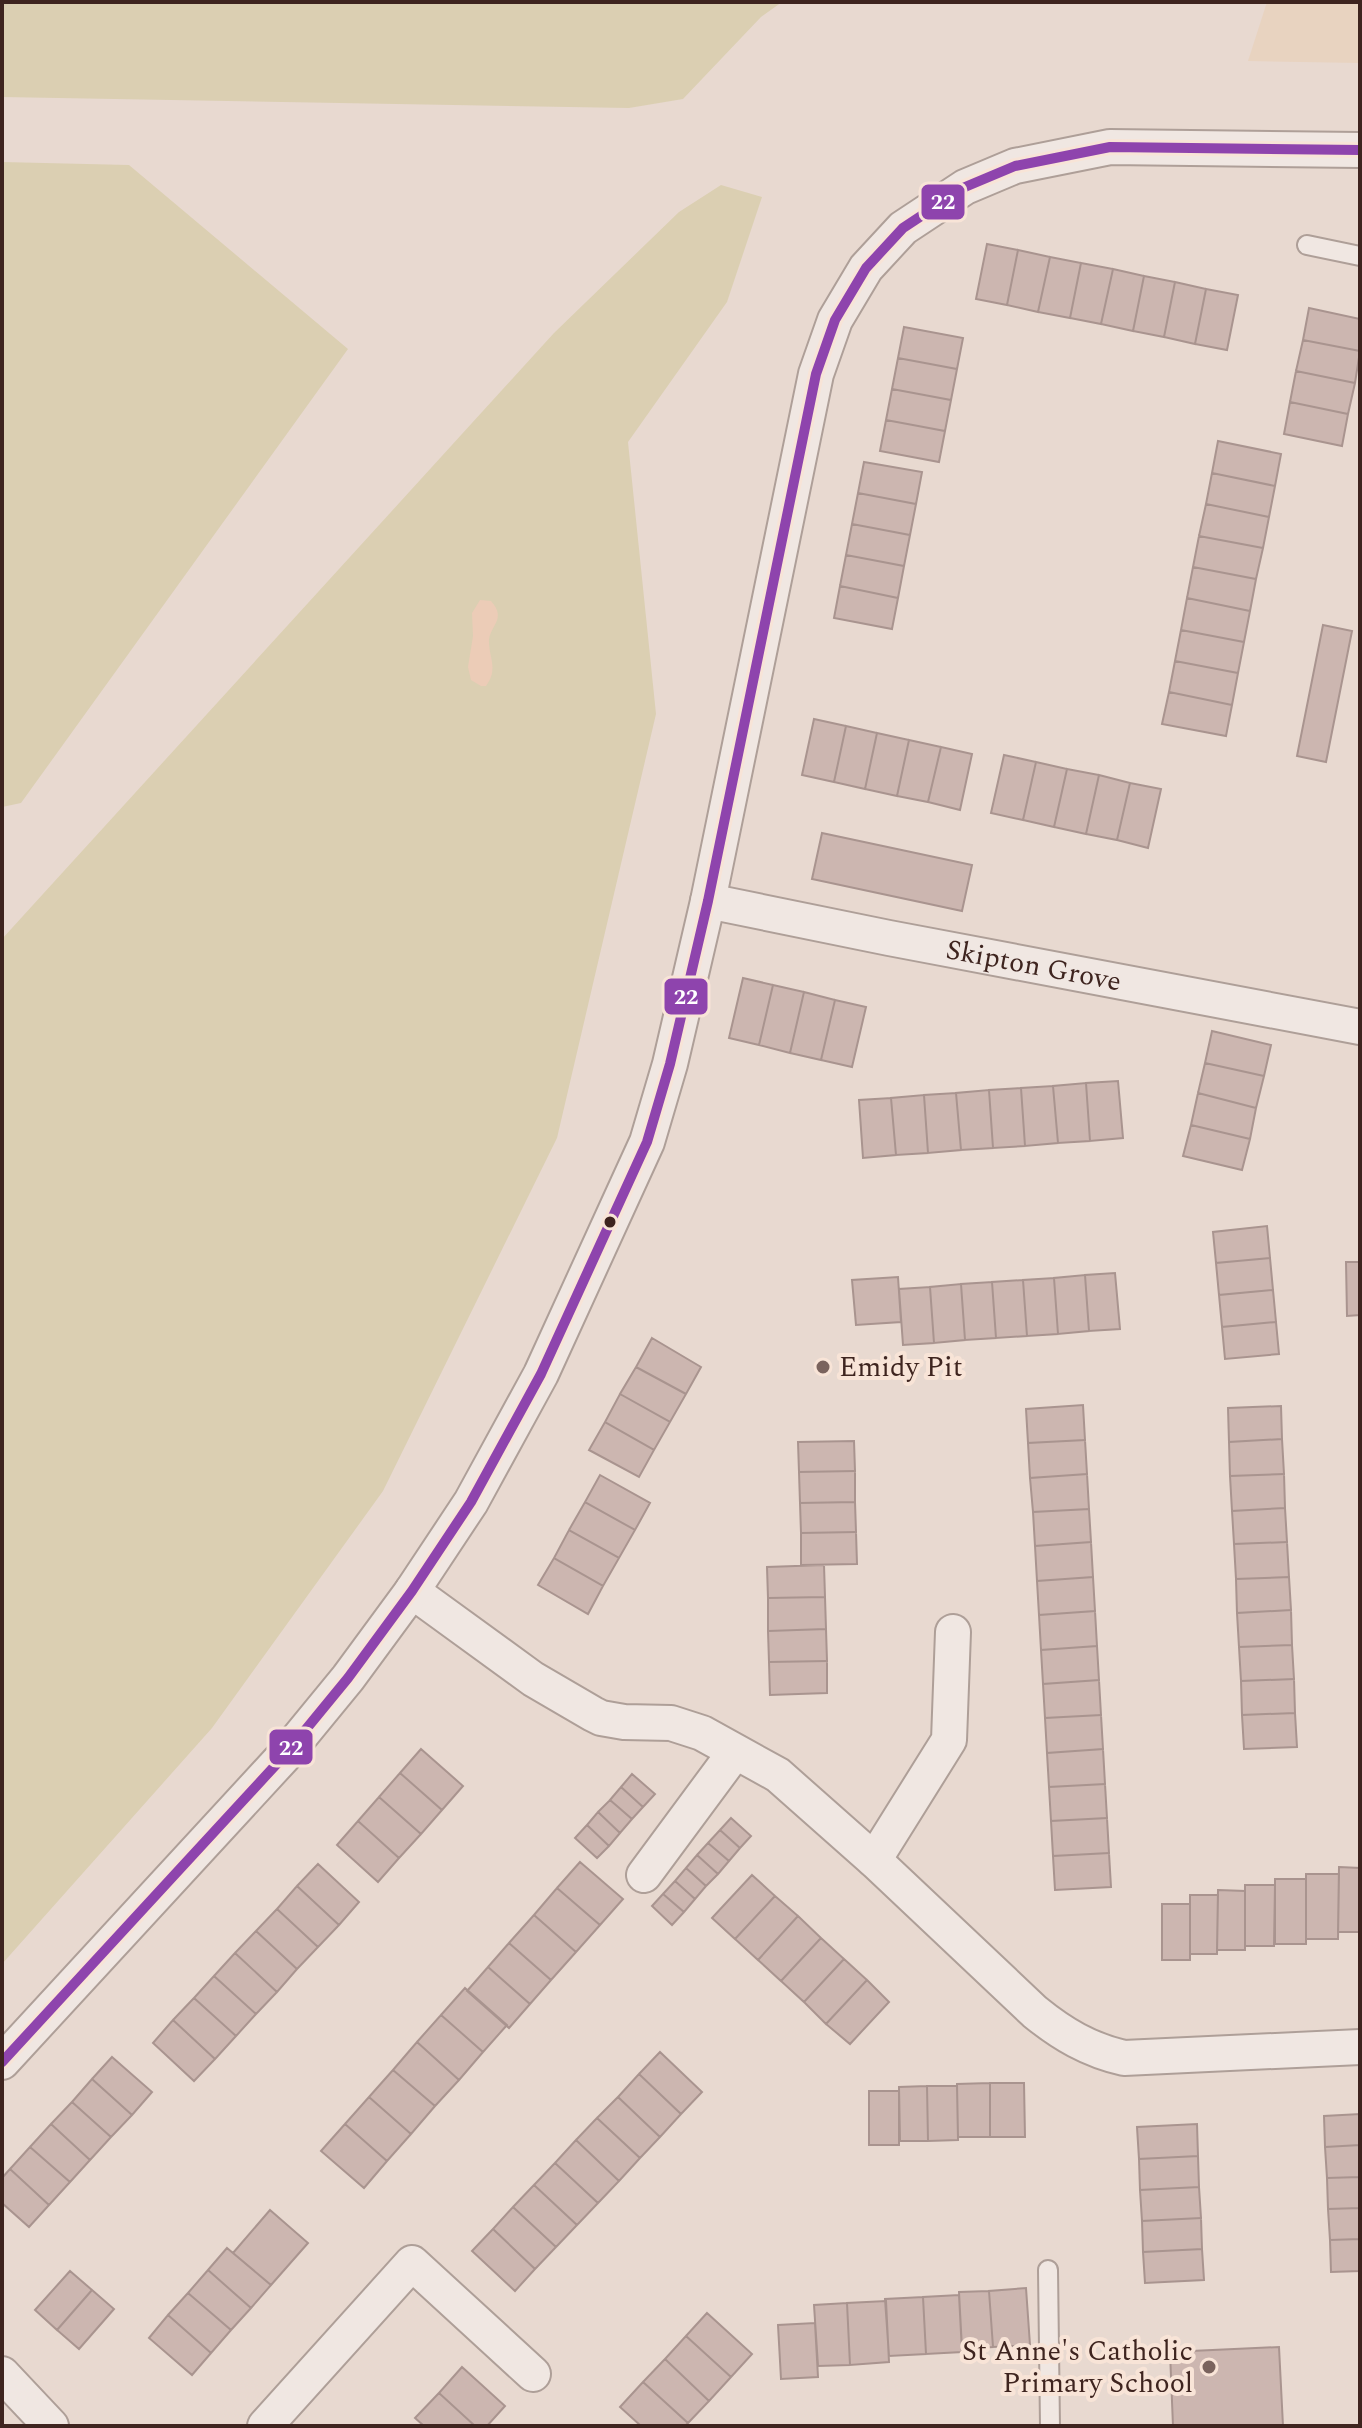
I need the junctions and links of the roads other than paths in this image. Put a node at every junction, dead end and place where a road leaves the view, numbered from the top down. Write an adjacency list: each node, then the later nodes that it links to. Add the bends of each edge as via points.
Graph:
1 (1360, 150): 4 (street, via 1110,147 1015,166 965,187 903,228 866,268 835,320 816,374)
2 (1307, 245): 3 (lane)
3 (1360, 256)
4 (708, 901): 5 (street, Skipton Grove); 6 (street, via 647,1142 541,1374 471,1502)
5 (1360, 1027)
6 (412, 1591): 8 (street, via 533,1679 601,1718 671,1723); 12 (street, via 284,1756)
7 (953, 1632): 9 (street, via 949,1740)
8 (735, 1752): 9 (street, via 778,1775); 10 (street)
9 (874, 1860): 11 (street, via 1035,2012 1088,2047 1124,2058)
10 (644, 1875)
11 (1360, 2047)
12 (2, 2062)
13 (1048, 2270): 18 (lane)
14 (2, 2374): 16 (street)
15 (533, 2374): 17 (street, via 412,2263)
16 (51, 2426)
17 (265, 2426)
18 (1050, 2426)

